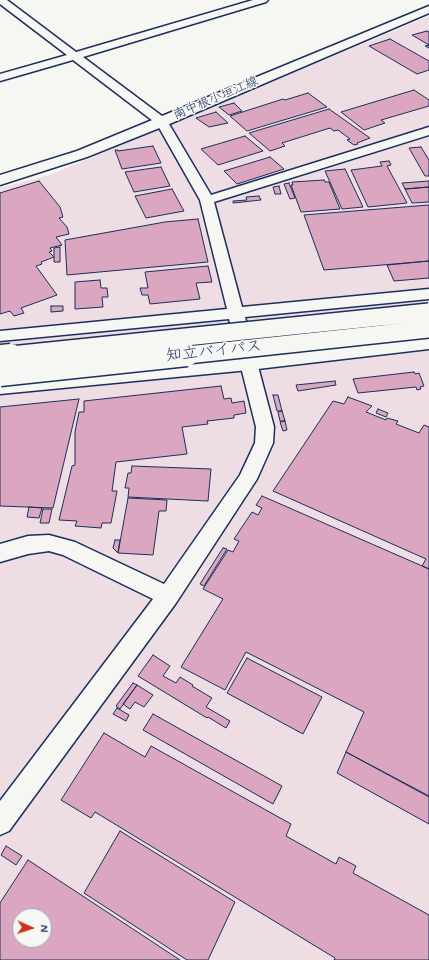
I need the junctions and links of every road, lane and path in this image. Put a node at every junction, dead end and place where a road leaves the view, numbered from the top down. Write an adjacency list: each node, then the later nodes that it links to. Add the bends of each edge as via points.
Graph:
1 (1, 0): 4 (street)
2 (263, 0): 4 (street)
3 (429, 9): 6 (main road, 南中根小垣江線)
4 (75, 56): 5 (street); 6 (street)
5 (0, 78)
6 (162, 122): 8 (main road, 南中根小垣江線, via 82,154); 9 (street)
7 (429, 131): 9 (street)
8 (0, 180)
9 (207, 200): 12 (street)
10 (429, 294): 12 (street)
11 (429, 312): 16 (main road, 知立バイパス, bridge)
12 (236, 313): 14 (street); 17 (street)
13 (429, 330): 18 (main road, 知立バイパス, bridge)
14 (0, 336)
15 (429, 343): 17 (main road)
16 (0, 356)
17 (248, 363): 19 (main road); 21 (street, via 265,427 264,443 248,479)
18 (0, 375)
19 (0, 387)
20 (0, 554): 21 (street, via 28,545 49,543 68,548)
21 (168, 596): 22 (street)
22 (0, 822)

